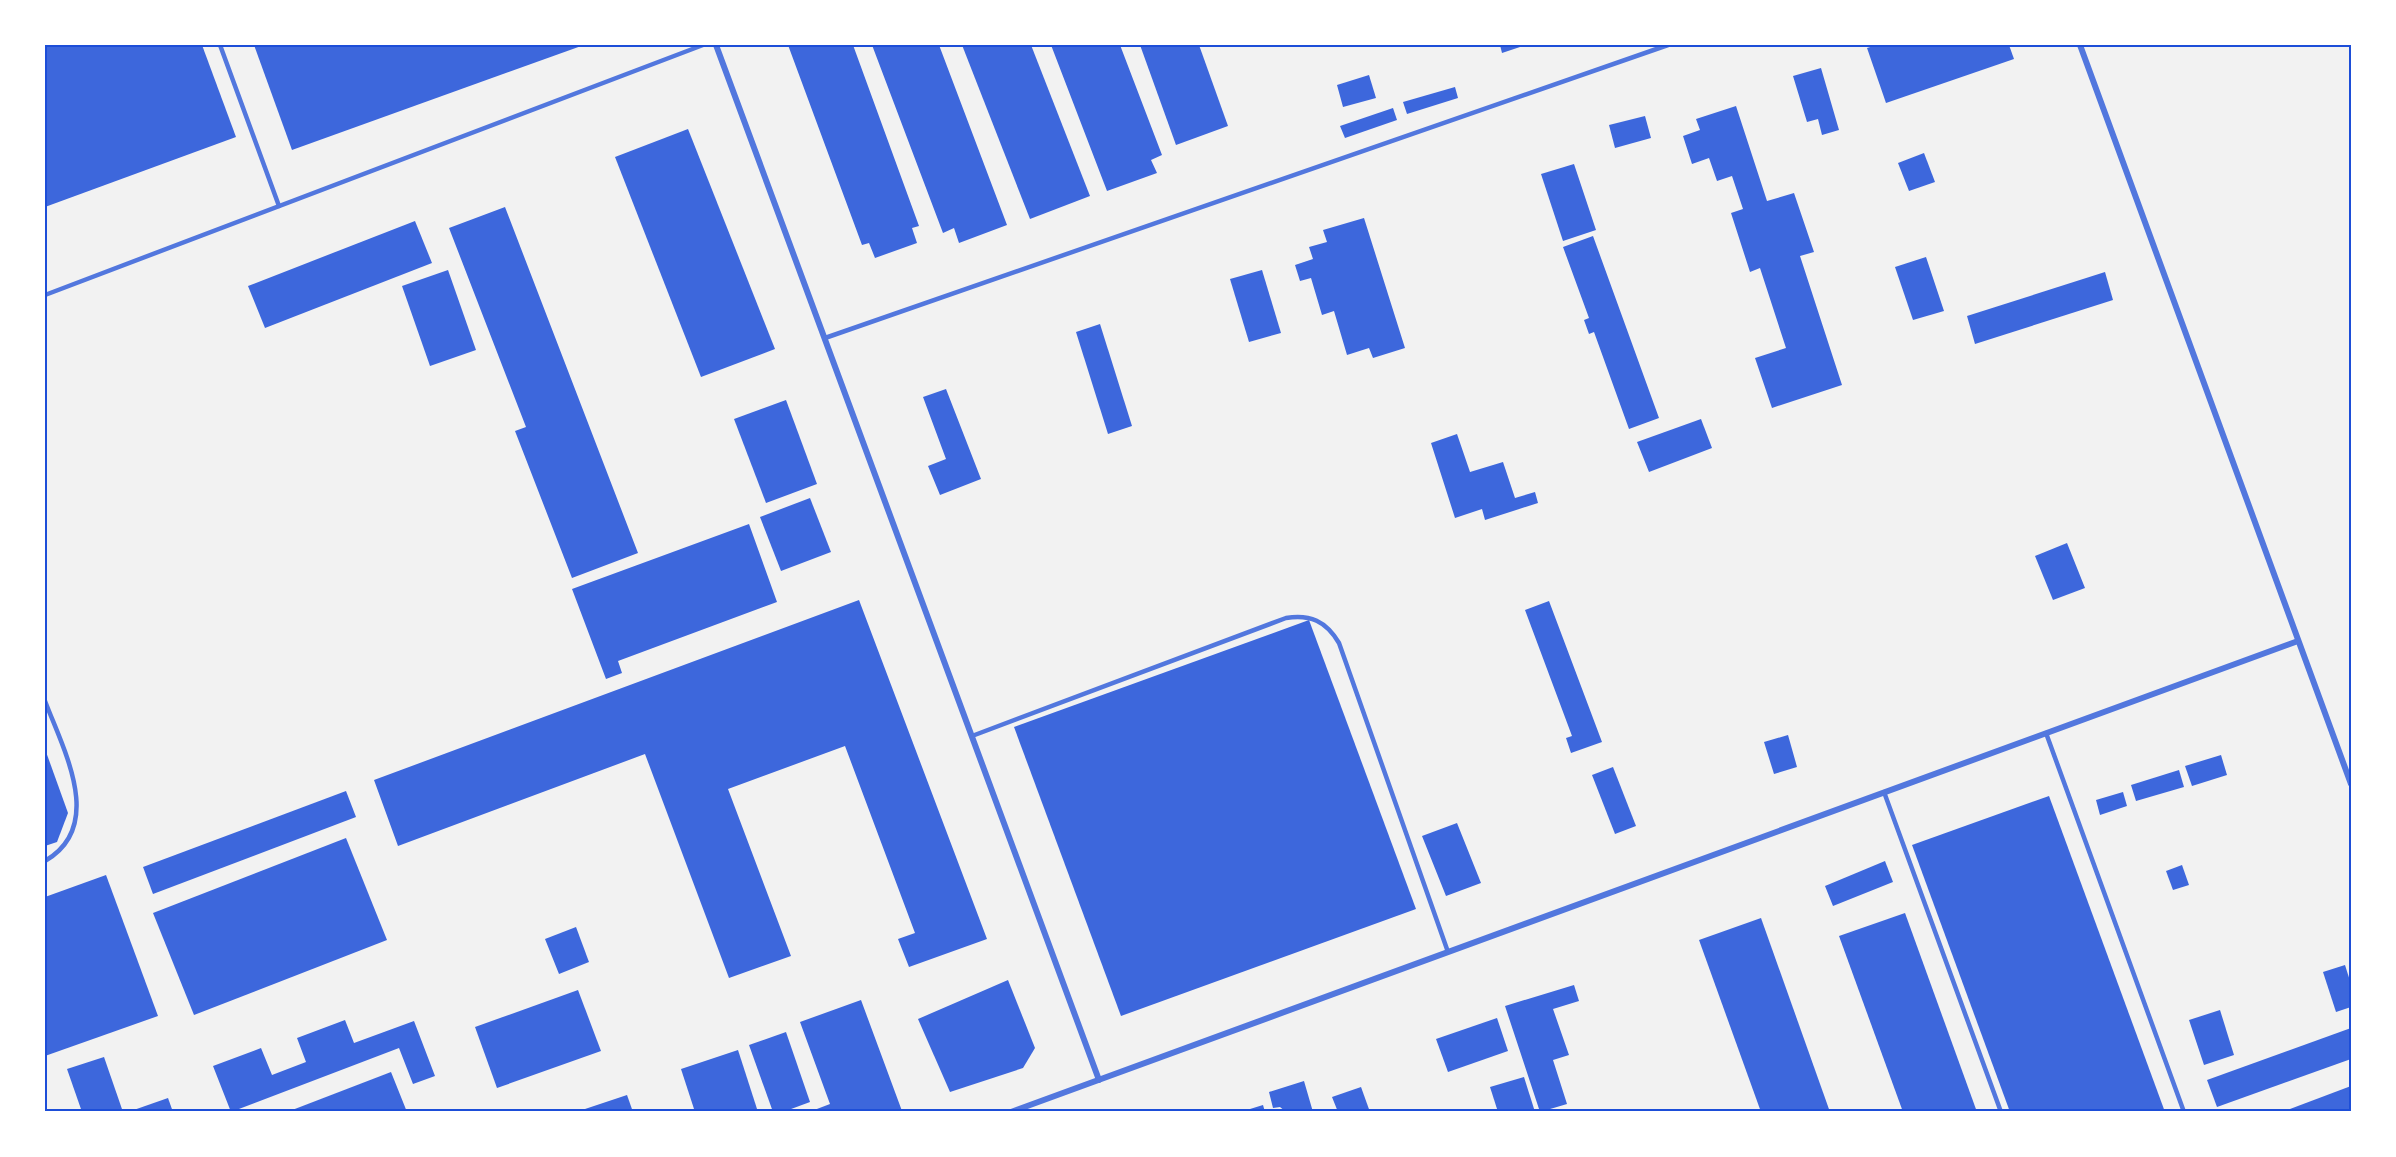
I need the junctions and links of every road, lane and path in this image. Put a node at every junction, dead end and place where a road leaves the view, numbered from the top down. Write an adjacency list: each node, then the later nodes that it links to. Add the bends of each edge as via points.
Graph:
1 (220, 45): 6 (lane)
2 (703, 45): 6 (lane)
3 (717, 45): 8 (street)
4 (1668, 45): 8 (lane)
5 (2080, 45): 9 (street)
6 (279, 206): 7 (lane)
7 (45, 295)
8 (825, 338): 12 (street)
9 (2298, 641): 11 (street); 13 (street)
10 (45, 701): 15 (lane, via 75,780 78,802 66,842)
11 (2046, 733): 14 (street); 20 (lane)
12 (972, 736): 16 (lane, via 1286,618 1311,618 1323,623 1339,642); 17 (street)
13 (2351, 784)
14 (1884, 792): 16 (street); 19 (lane)
15 (45, 861)
16 (1448, 952): 17 (street)
17 (1099, 1080): 18 (street)
18 (1011, 1112)
19 (2001, 1112)
20 (2184, 1112)

